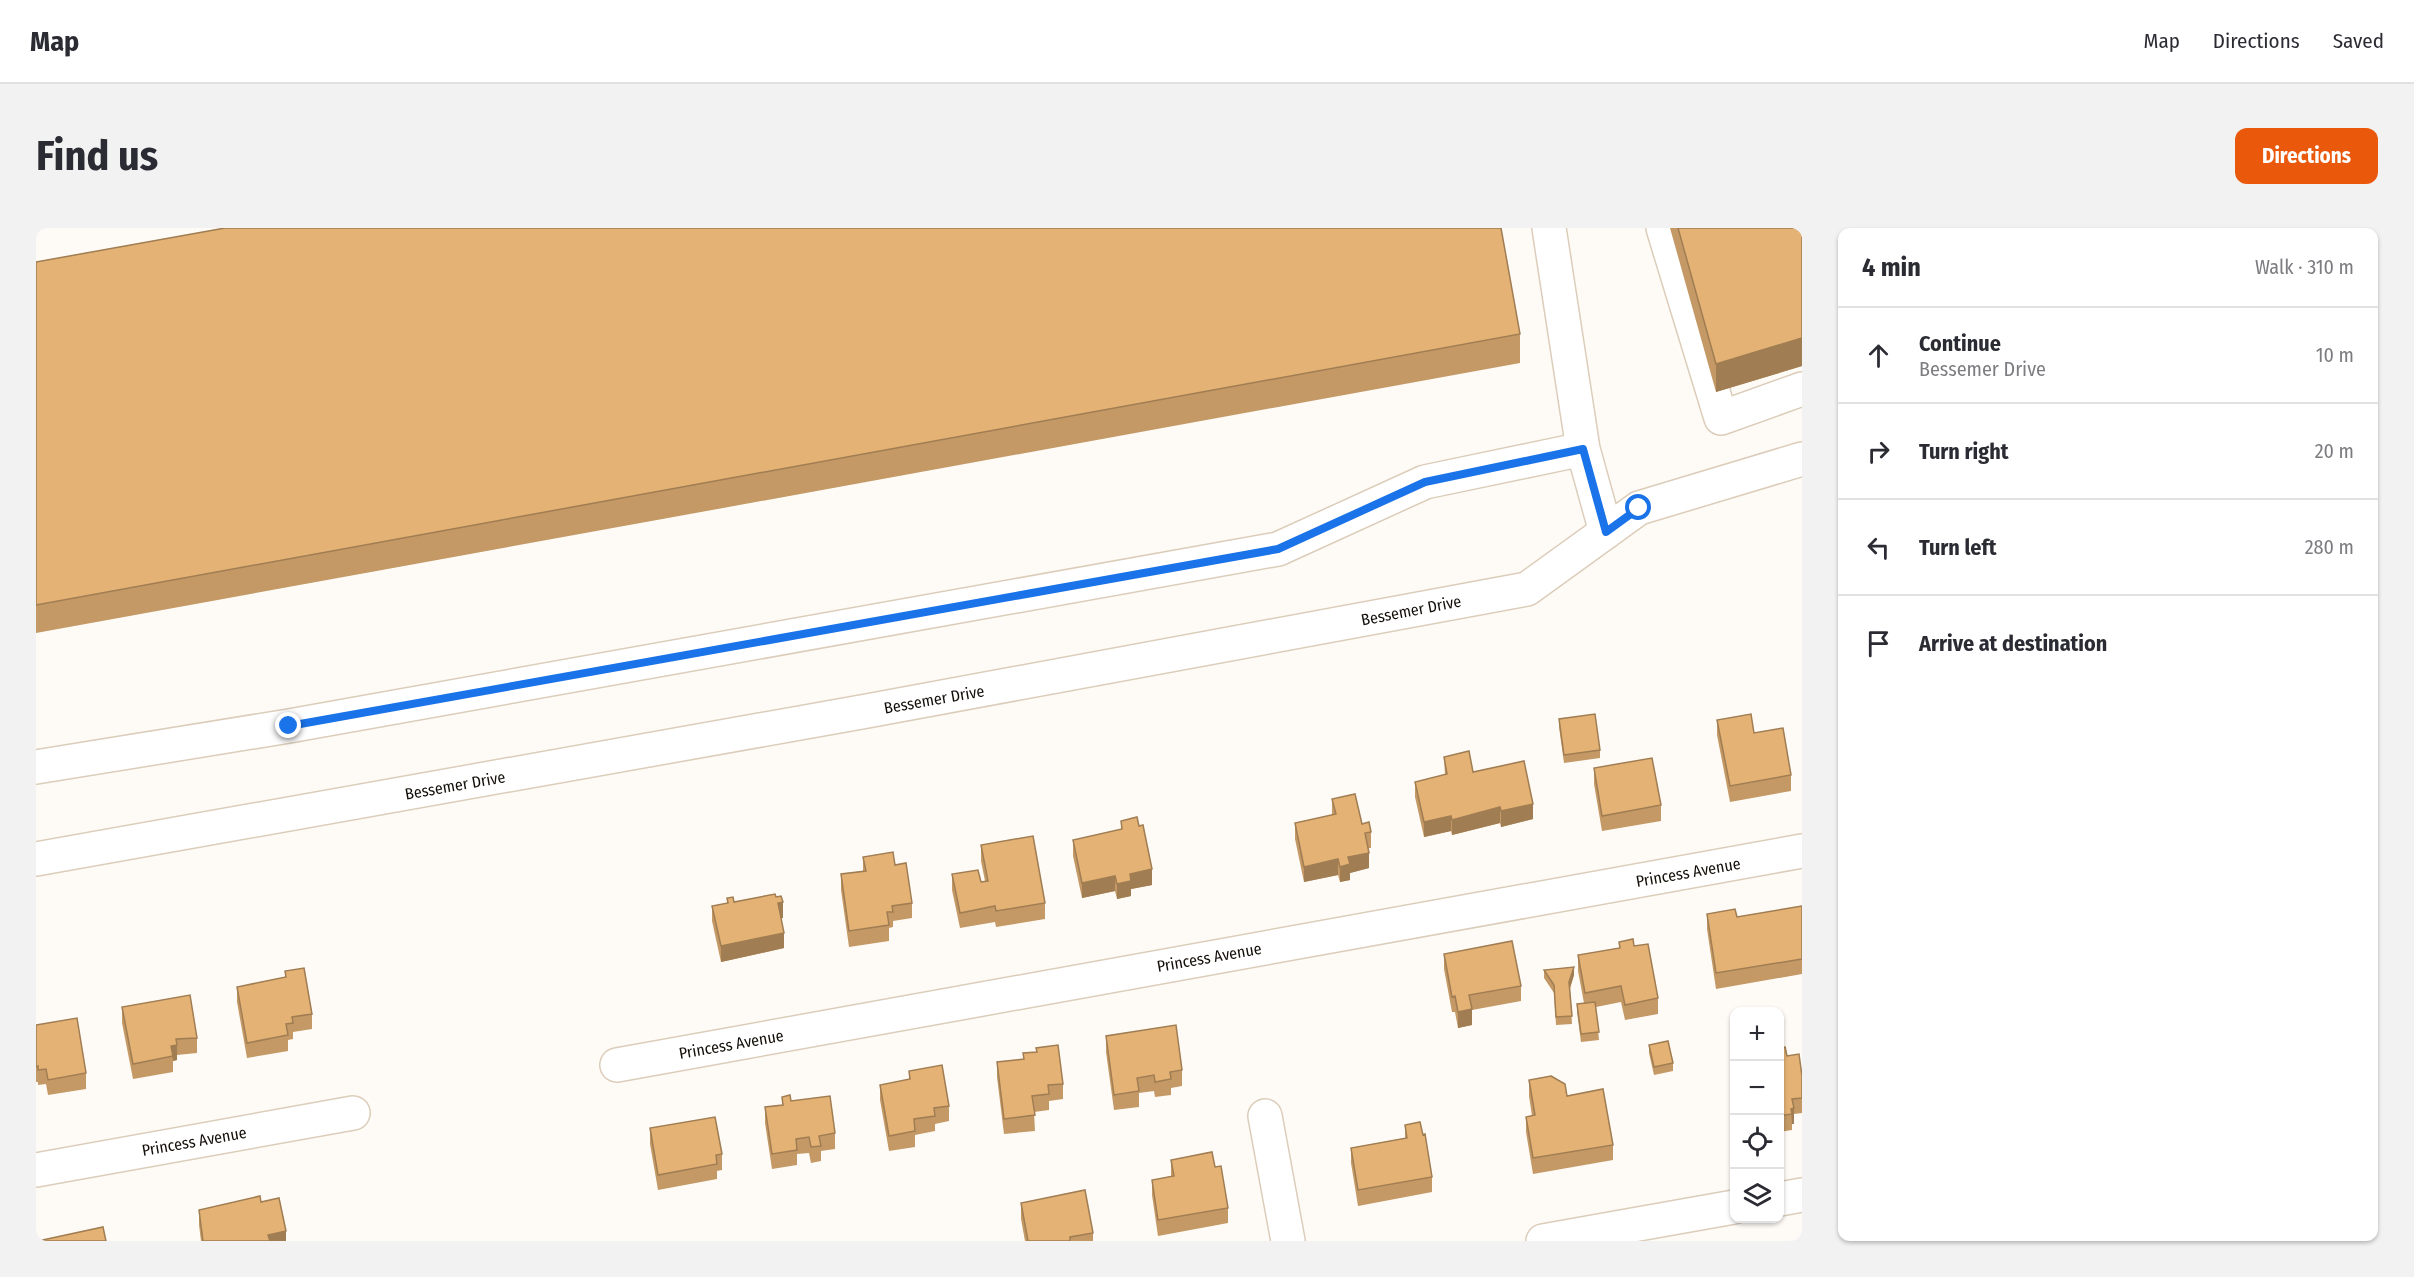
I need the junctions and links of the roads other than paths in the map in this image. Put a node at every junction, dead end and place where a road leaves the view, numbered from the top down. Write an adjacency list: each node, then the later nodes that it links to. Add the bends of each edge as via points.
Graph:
1 (1550, 228): 4 (street)
2 (1663, 228): 3 (street, via 1721,418)
3 (1802, 389)
4 (1583, 449): 6 (street); 7 (street, via 1425,482 1278,549 289,726)
5 (1802, 459): 6 (street, Bessemer Drive, via 1639,508)
6 (1606, 532): 9 (street, Bessemer Drive, via 1527,589)
7 (36, 767)
8 (1802, 851): 10 (street, Princess Avenue)
9 (36, 859)
10 (616, 1065)
11 (352, 1113): 13 (street, Princess Avenue)
12 (1264, 1116): 17 (street)
13 (36, 1170)
14 (1802, 1195): 15 (street)
15 (1784, 1198)
16 (1730, 1208): 18 (street)
17 (1288, 1241)
18 (1543, 1241)

